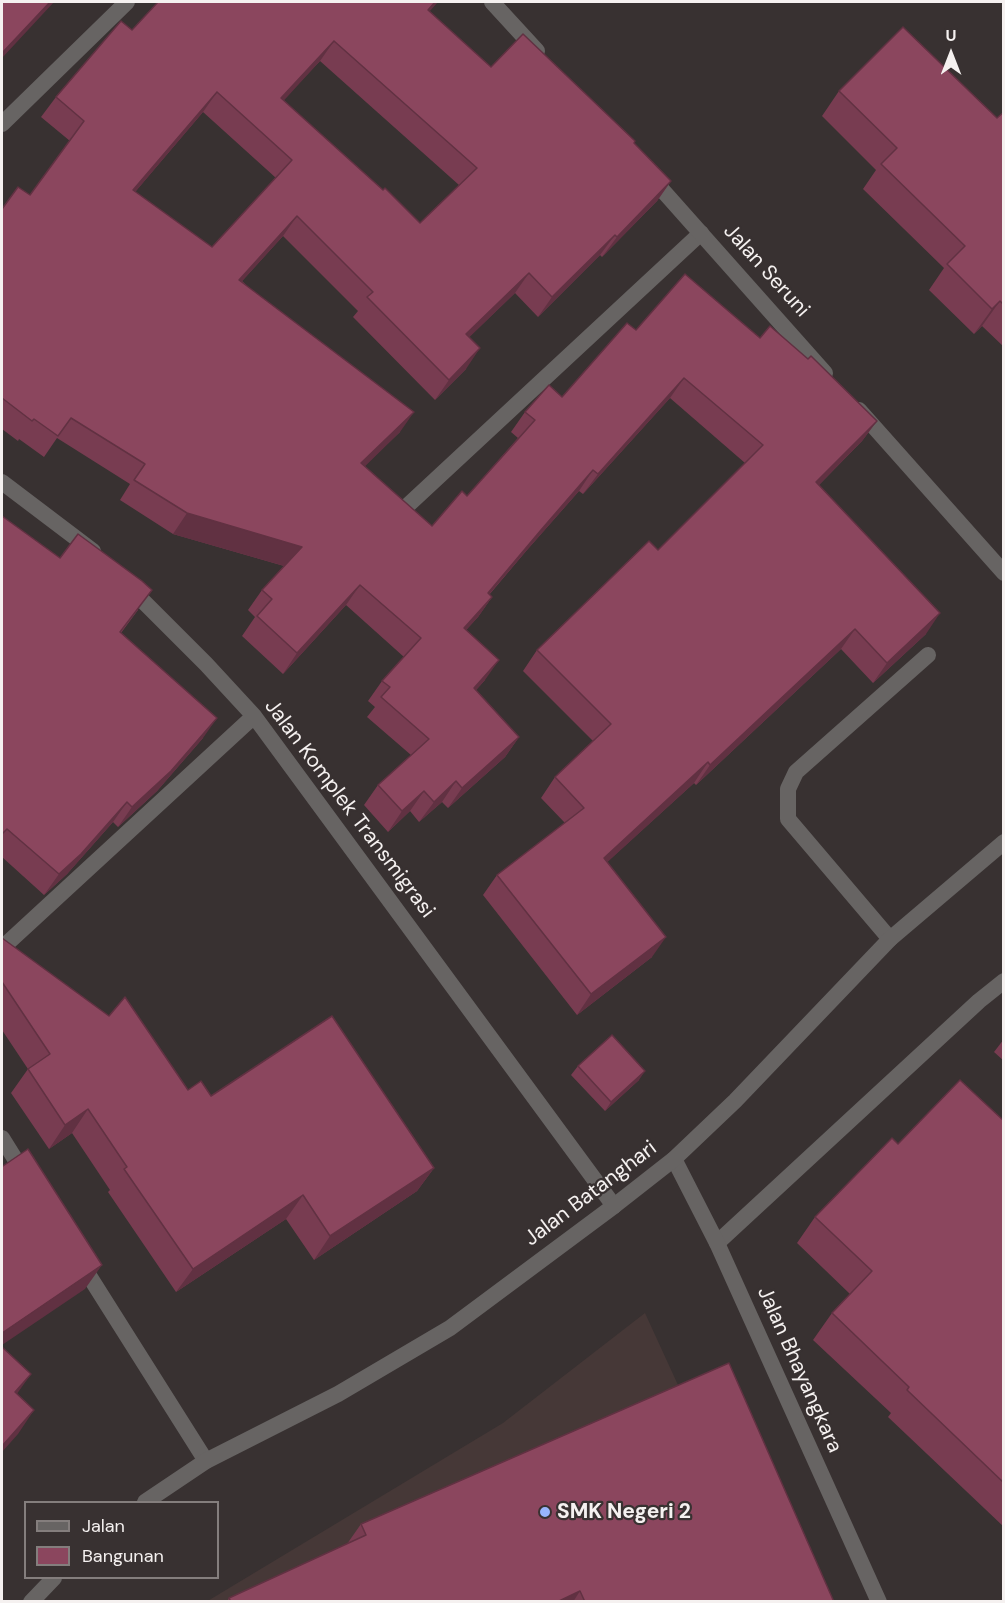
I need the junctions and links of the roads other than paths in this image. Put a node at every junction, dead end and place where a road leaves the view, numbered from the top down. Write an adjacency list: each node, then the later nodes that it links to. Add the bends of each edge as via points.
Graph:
1 (127, 2): 4 (street)
2 (492, 2): 3 (street)
3 (547, 62)
4 (2, 124)
5 (639, 165): 6 (street, Jalan Seruni)
6 (701, 233): 8 (street); 10 (street, Jalan Seruni)
7 (2, 482): 9 (street)
8 (406, 507)
9 (102, 560)
10 (1004, 573)
11 (118, 576): 13 (street, Jalan Komplek Transmigrasi)
12 (928, 655): 15 (street, via 796,772 788,789 788,819)
13 (254, 717): 16 (street); 21 (street, Jalan Komplek Transmigrasi)
14 (1004, 842): 15 (street, Jalan Batanghari)
15 (890, 939): 19 (street, Jalan Batanghari)
16 (2, 948)
17 (1004, 981): 22 (street)
18 (2, 1138): 20 (street)
19 (674, 1159): 21 (street, Jalan Batanghari); 22 (street, Jalan Bhayangkara)
20 (33, 1188)
21 (614, 1206): 24 (street, Jalan Batanghari, via 450,1329 339,1394)
22 (717, 1244): 28 (street, Jalan Bhayangkara)
23 (72, 1249): 24 (street)
24 (206, 1461): 25 (street, Jalan Batanghari)
25 (148, 1501)
26 (53, 1579): 27 (street)
27 (31, 1602)
28 (879, 1602)

